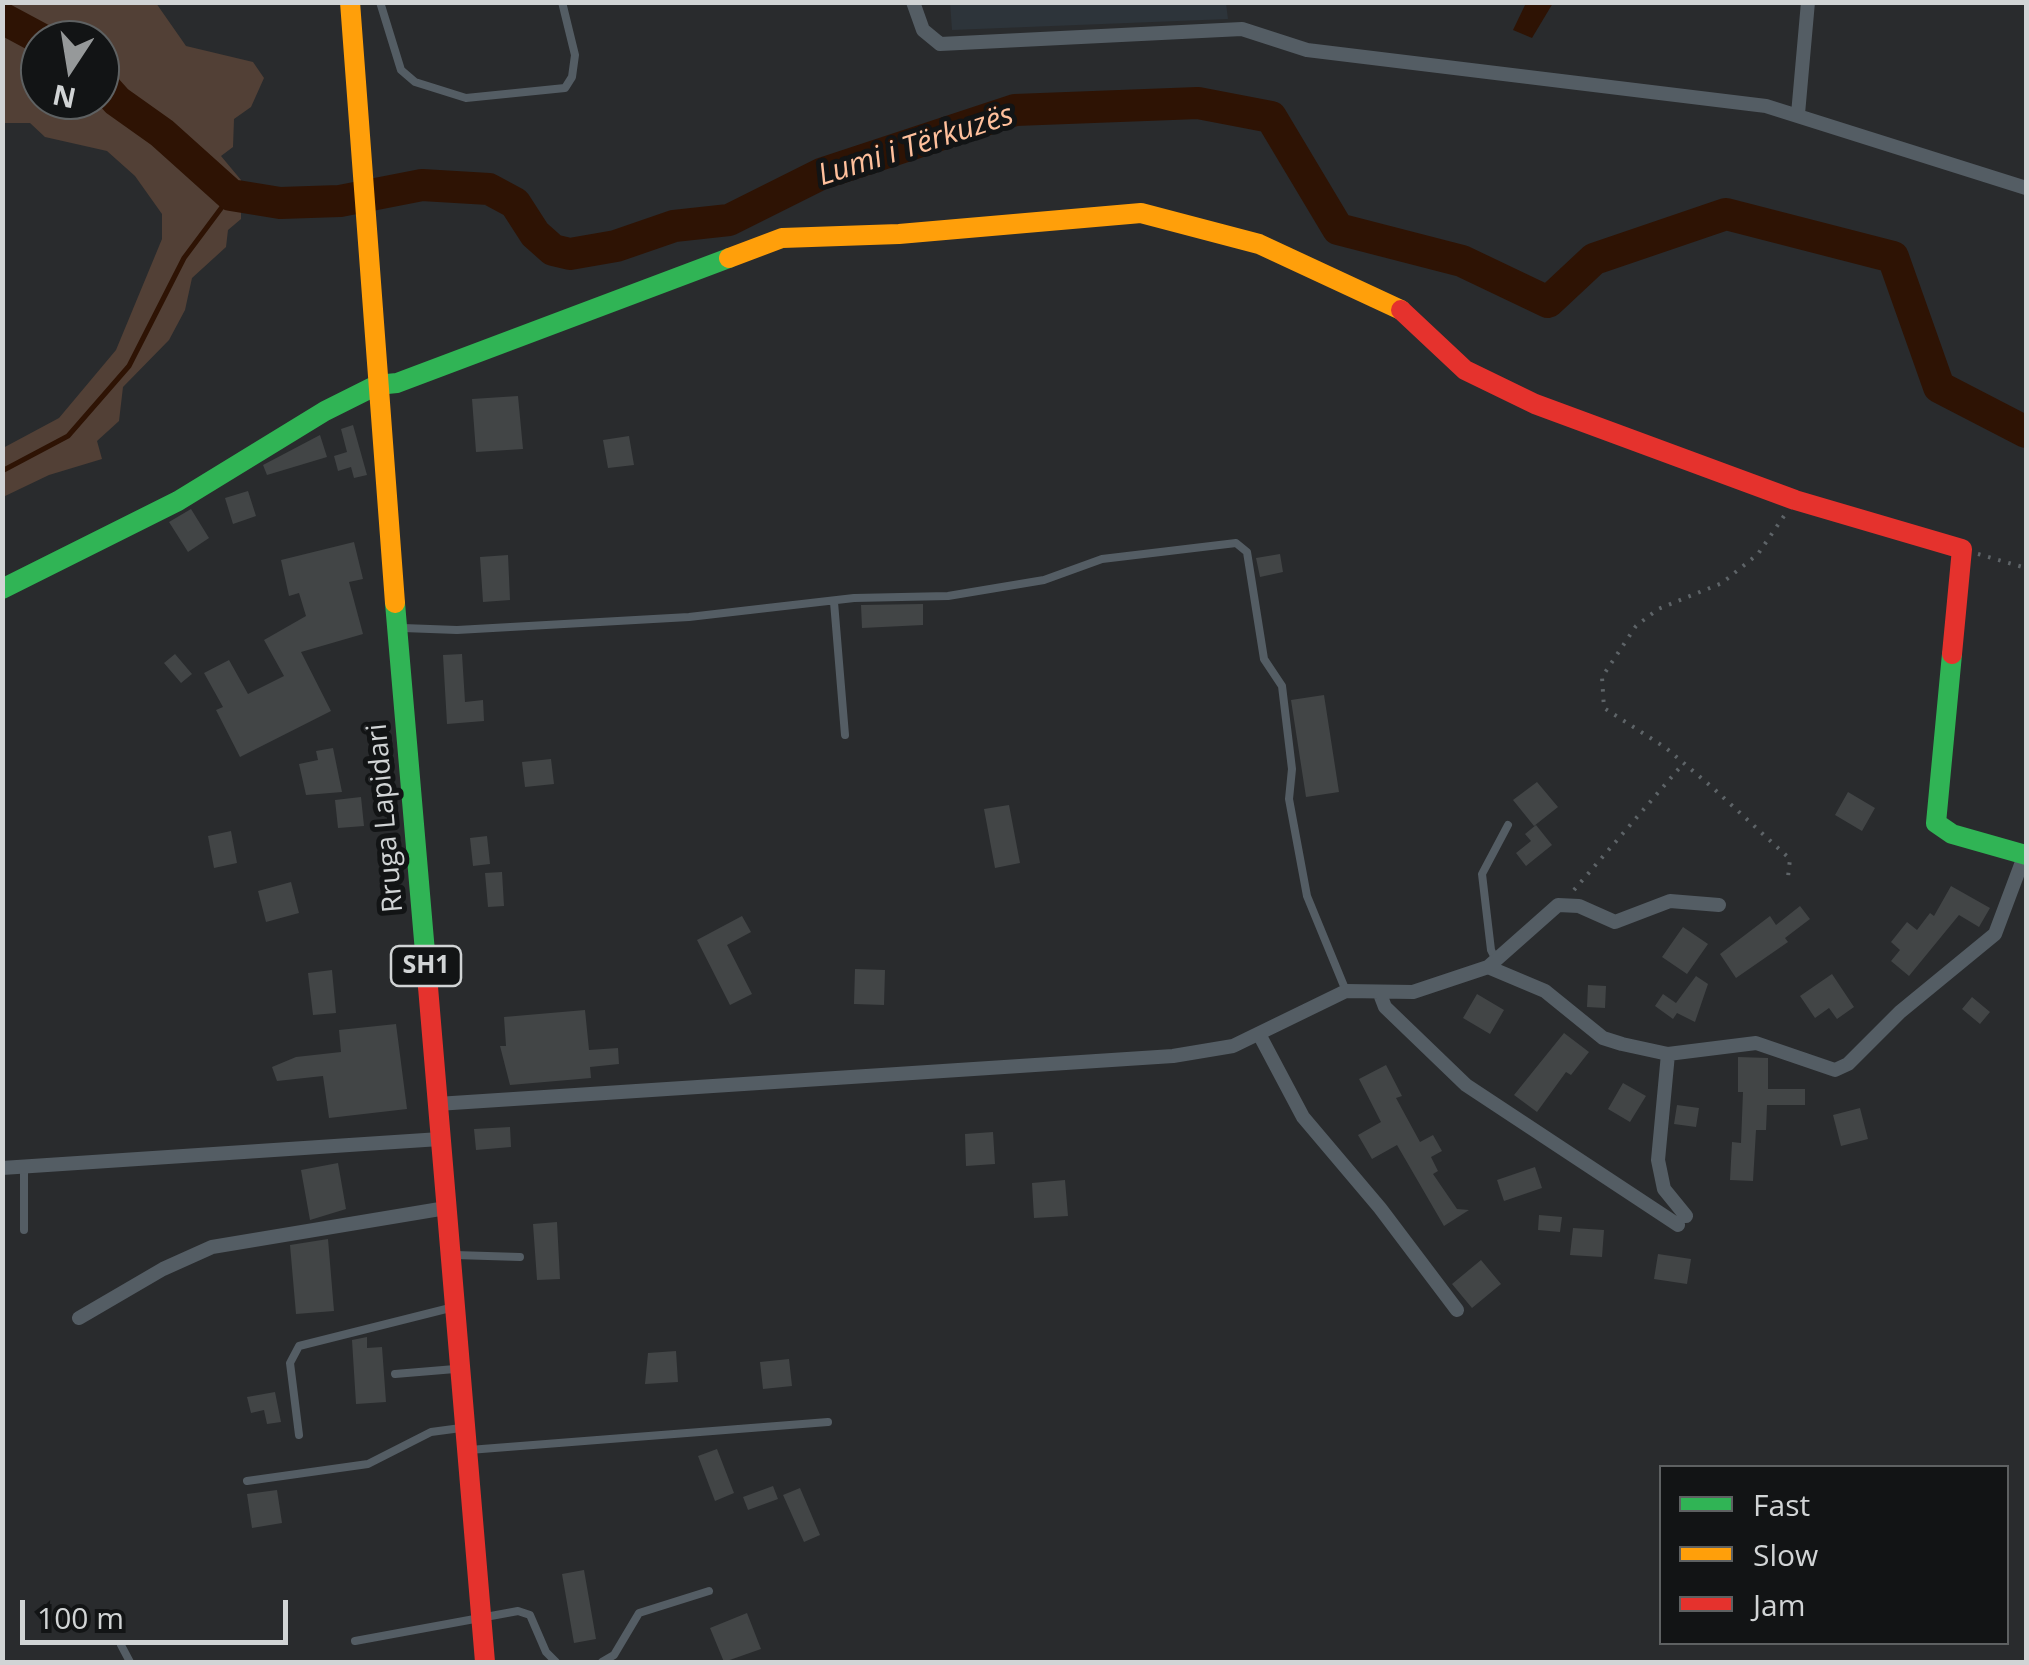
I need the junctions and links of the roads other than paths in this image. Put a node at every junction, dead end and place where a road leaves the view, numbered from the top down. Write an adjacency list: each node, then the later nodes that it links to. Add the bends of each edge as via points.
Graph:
1 (350, 2): 8 (street, Rruga Lapidari / SH1)
2 (380, 2): 3 (lane, via 401,70 416,82 466,98 564,88 575,55)
3 (562, 2)
4 (914, 2): 6 (street, via 922,30 940,44 1242,29 1306,50)
5 (1808, 2): 6 (street)
6 (1798, 114): 7 (street)
7 (2026, 188)
8 (377, 385): 9 (street, via 178,501); 11 (street, Rruga Lapidari / SH1); 14 (street, via 396,384 782,238 1141,213 1259,244 1394,303 1465,370 1536,404 1795,500 1962,548 1936,823 1952,834)
9 (2, 588)
10 (834, 602): 11 (lane, via 670,618); 12 (lane); 17 (lane, via 948,596 1060,576 1102,559 1219,542 1243,546 1264,659 1282,686 1289,799 1307,896)
11 (398, 628): 21 (street, Rruga Lapidari / SH1)
12 (845, 736)
13 (1508, 825): 16 (lane, via 1482,874)
14 (2026, 854): 20 (street, via 1995,934 1848,1064 1821,1067 1756,1043)
15 (1719, 905): 16 (street, via 1670,901 1615,922 1566,902)
16 (1492, 963): 18 (street, via 1413,992); 20 (street, via 1545,991 1603,1038)
17 (1346, 991): 18 (street); 19 (street)
18 (1380, 994): 20 (street, via 1385,1007 1466,1085 1682,1221 1658,1160)
19 (1259, 1034): 21 (street, via 1233,1046 1173,1056); 30 (street, via 1303,1117)
20 (1668, 1054)
21 (437, 1104): 22 (street, Rruga Lapidari / SH1)
22 (440, 1139): 23 (street); 25 (street, Rruga Lapidari / SH1)
23 (24, 1167): 24 (street); 26 (lane)
24 (2, 1168)
25 (446, 1208): 27 (street, Rruga Lapidari / SH1); 31 (street, via 212,1248)
26 (24, 1230)
27 (450, 1256): 28 (lane); 29 (street, Rruga Lapidari / SH1)
28 (520, 1256)
29 (455, 1306): 32 (street, Rruga Lapidari / SH1); 36 (lane, via 299,1346 290,1364)
30 (1457, 1310)
31 (79, 1318)
32 (460, 1368): 33 (lane); 35 (street, Rruga Lapidari / SH1)
33 (395, 1374)
34 (828, 1422): 37 (lane)
35 (465, 1428): 37 (street, Rruga Lapidari / SH1); 38 (lane, via 431,1432 368,1464)
36 (299, 1435)
37 (467, 1450): 40 (street, Rruga Lapidari / SH1)
38 (247, 1480)
39 (709, 1591): 46 (lane, via 639,1613 614,1656)
40 (480, 1614): 41 (lane); 44 (street, Rruga Lapidari / SH1); 45 (lane, via 530,1615)
41 (355, 1641)
42 (121, 1645): 43 (lane)
43 (130, 1662)
44 (484, 1662)
45 (556, 1662)
46 (602, 1662)

